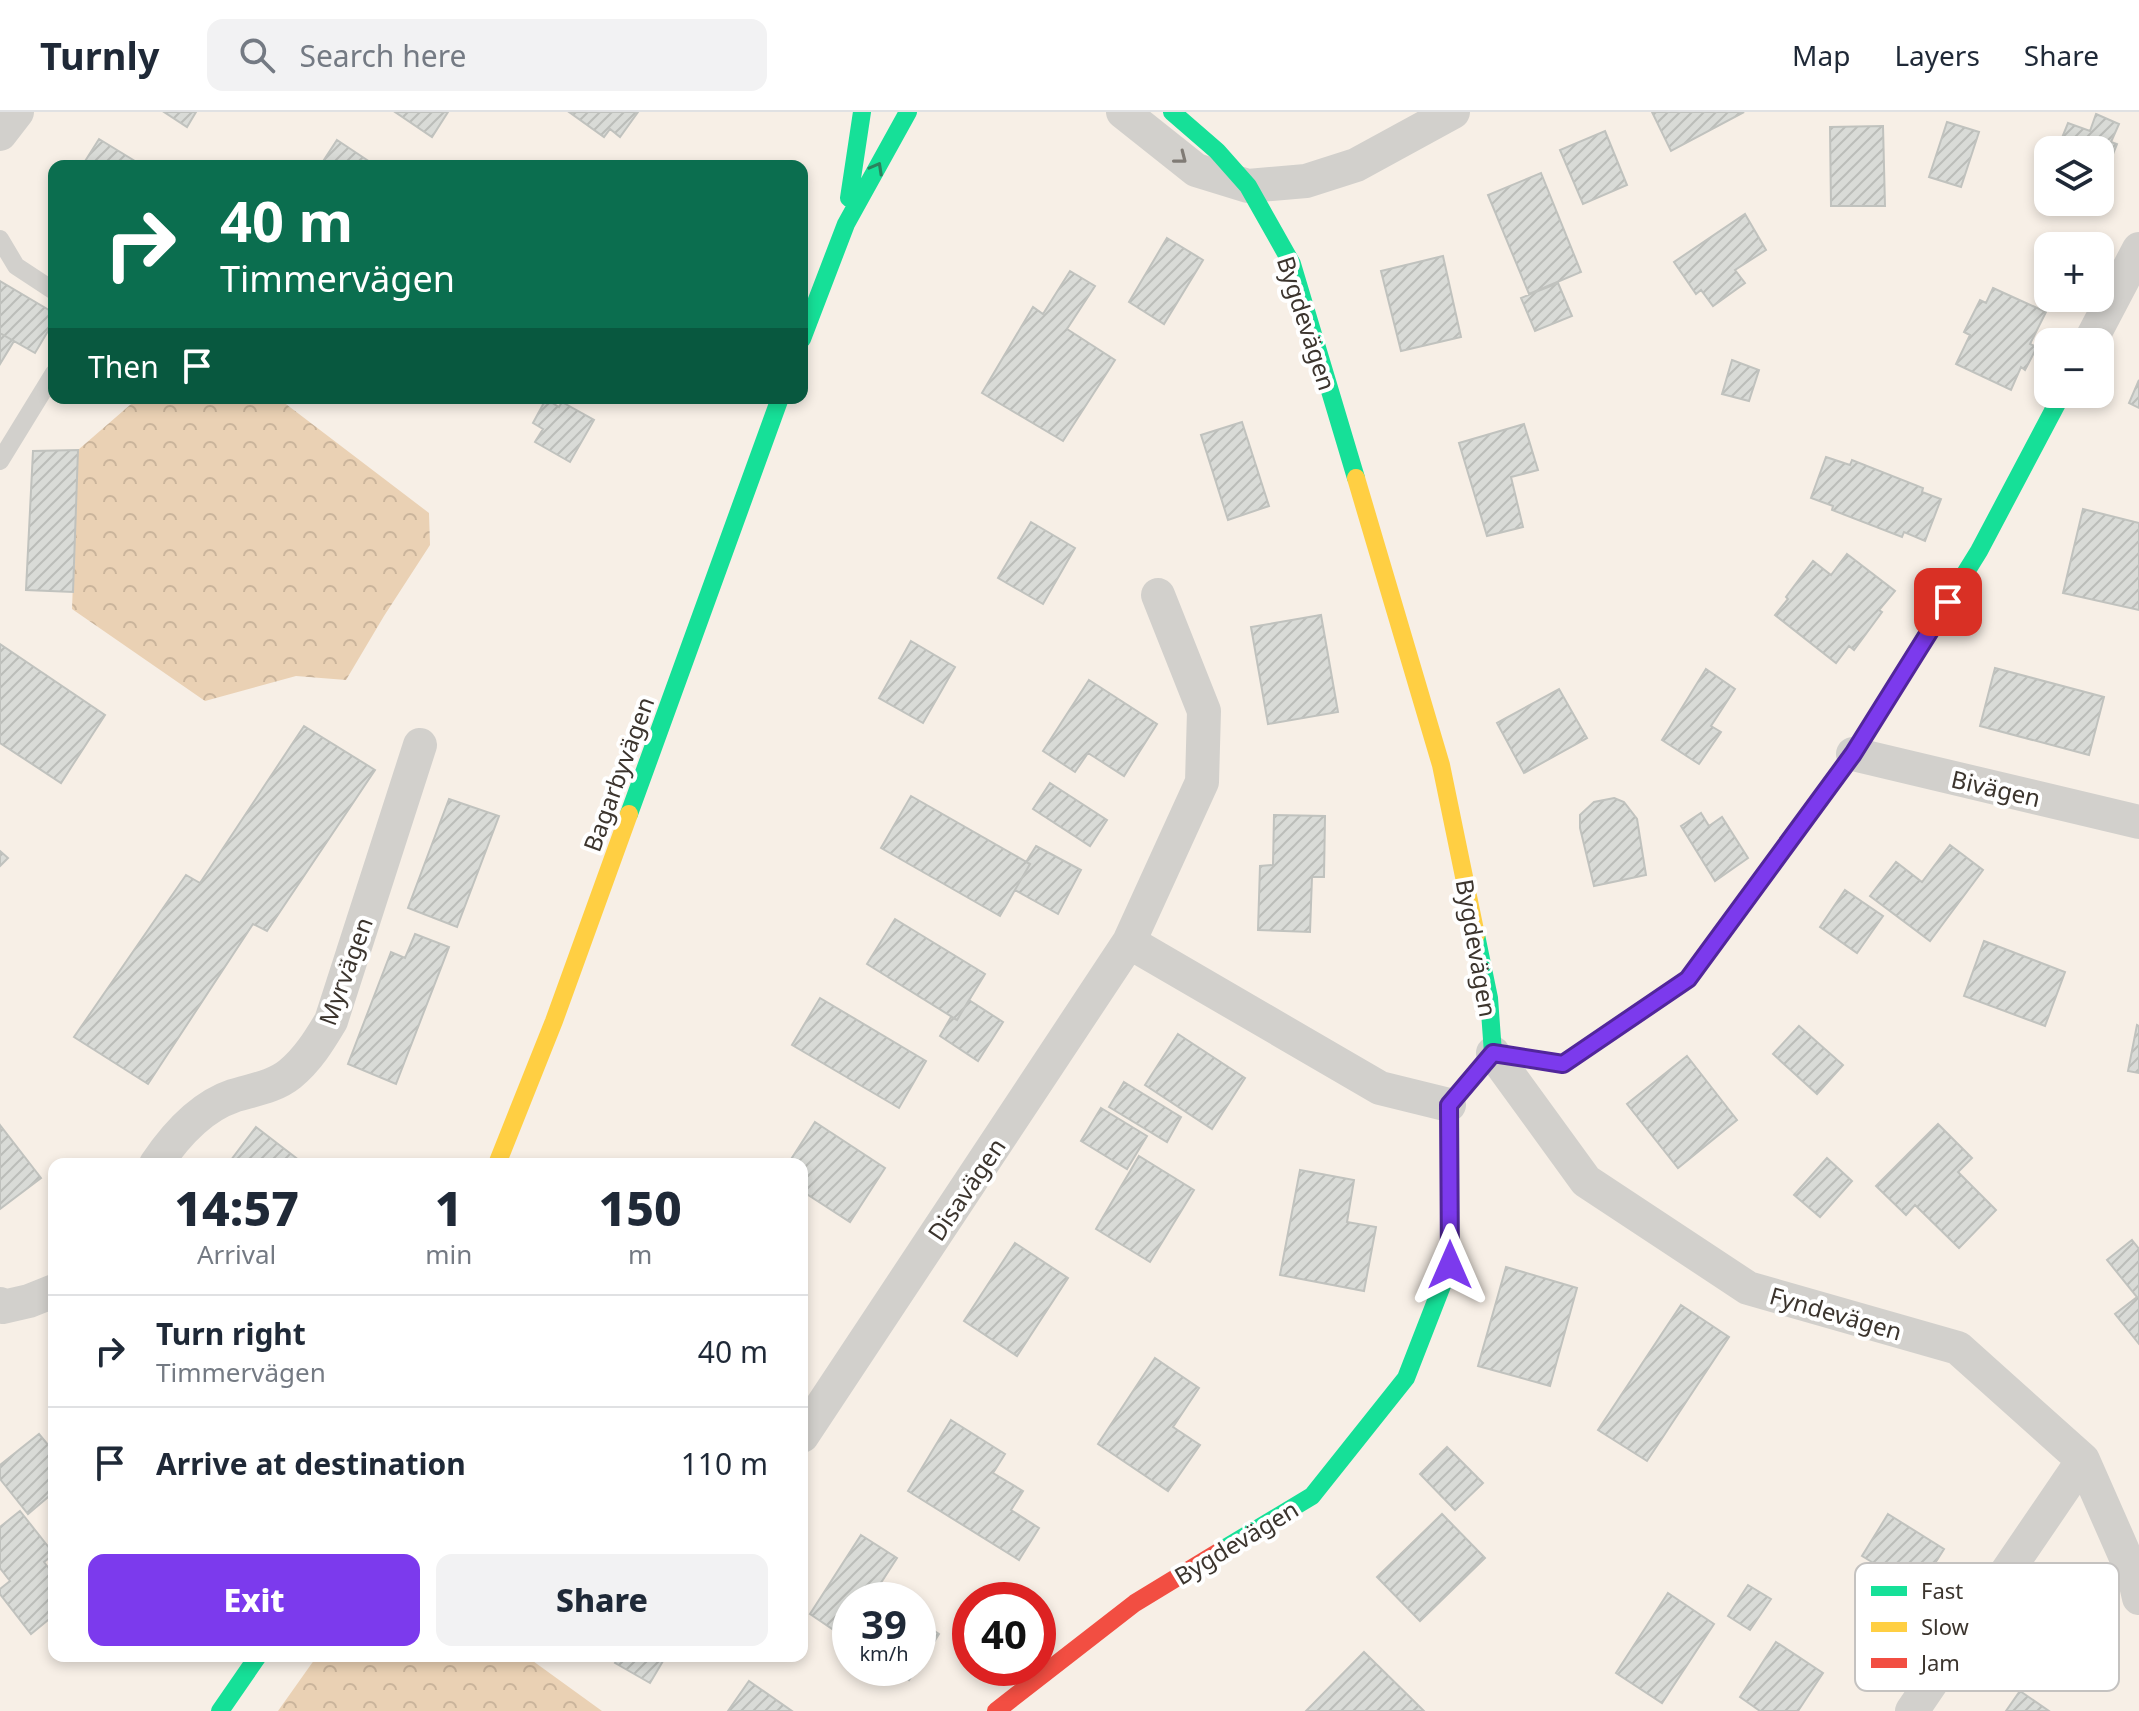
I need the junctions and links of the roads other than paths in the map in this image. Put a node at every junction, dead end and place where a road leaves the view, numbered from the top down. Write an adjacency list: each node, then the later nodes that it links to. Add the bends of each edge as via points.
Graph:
1 (17, 112): 7 (street)
2 (862, 112): 9 (street)
3 (908, 112): 9 (street, one-way to 3)
4 (1123, 112): 8 (street, one-way to 8, via 1196,170)
5 (1172, 112): 8 (street, Bygdevägen)
6 (1453, 112): 8 (street, via 1356,165 1306,181)
7 (0, 134)
8 (1248, 186): 24 (street, Bygdevägen, via 1292,264 1441,765 1489,998)
9 (846, 224): 13 (street)
10 (0, 239): 12 (lane, via 16,266)
11 (2139, 249): 14 (street)
12 (48, 287)
13 (808, 323)
14 (2097, 328)
15 (48, 383): 18 (lane)
16 (778, 404): 27 (street, Bagarbyvägen)
17 (2055, 408): 21 (street, via 1979,551)
18 (0, 461)
19 (1158, 595): 23 (street, Disavägen, via 1204,711 1202,782)
20 (420, 745): 26 (street, Myrvägen, via 331,1021 309,1056 287,1076 198,1115)
21 (1853, 754): 22 (street, Bivägen); 24 (street, via 1688,979 1563,1064)
22 (2139, 822)
23 (1129, 942): 25 (street, via 1380,1088); 30 (street, Disavägen)
24 (1493, 1053): 25 (street); 31 (street, Fyndevägen, via 1586,1181 1748,1288 1958,1348)
25 (1449, 1105): 37 (street, Bygdevägen, via 1450,1265 1406,1378 1312,1496 1135,1603)
26 (160, 1158)
27 (499, 1158)
28 (48, 1293): 29 (street)
29 (0, 1304)
30 (808, 1427)
31 (2083, 1460): 32 (street); 33 (street, Fyndevägen)
32 (2013, 1563)
33 (2139, 1598)
34 (254, 1662): 36 (street)
35 (1926, 1691): 38 (street)
36 (220, 1711)
37 (996, 1711)
38 (1912, 1711)

